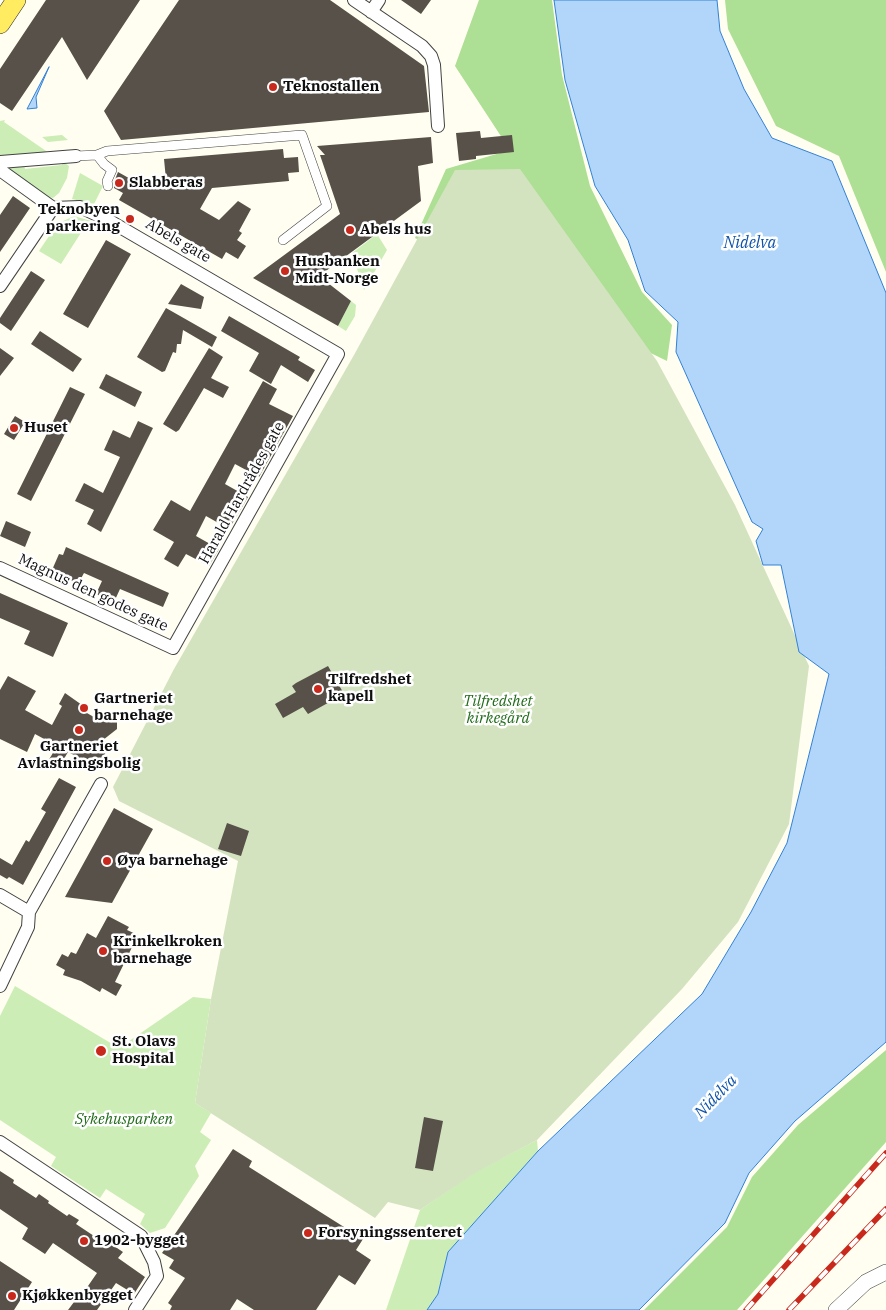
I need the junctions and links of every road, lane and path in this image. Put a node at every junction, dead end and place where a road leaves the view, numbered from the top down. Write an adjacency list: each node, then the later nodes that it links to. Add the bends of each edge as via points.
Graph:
1 (16, 0): 5 (main road)
2 (354, 0): 4 (street)
3 (379, 0): 4 (street)
4 (371, 12): 6 (street, via 422,46 431,56)
5 (0, 24)
6 (438, 126)
7 (76, 156): 8 (street); 9 (street)
8 (97, 156): 11 (street, via 112,170); 13 (street, via 107,151 302,135 327,206)
9 (0, 162)
10 (0, 170): 12 (street)
11 (108, 186)
12 (53, 208): 14 (street); 15 (street, Abels gate, via 80,206 100,215)
13 (282, 240)
14 (0, 286)
15 (338, 354): 17 (street, Harald Hardrådes gate)
16 (0, 568): 17 (street, Magnus den godes gate)
17 (173, 648)
18 (101, 784): 20 (street)
19 (0, 895): 20 (street)
20 (29, 912): 21 (street, via 28,927)
21 (0, 986)
22 (0, 1142): 24 (street, via 141,1236 157,1276)
23 (886, 1272): 25 (street, via 866,1282)
24 (135, 1310)
25 (836, 1310)

